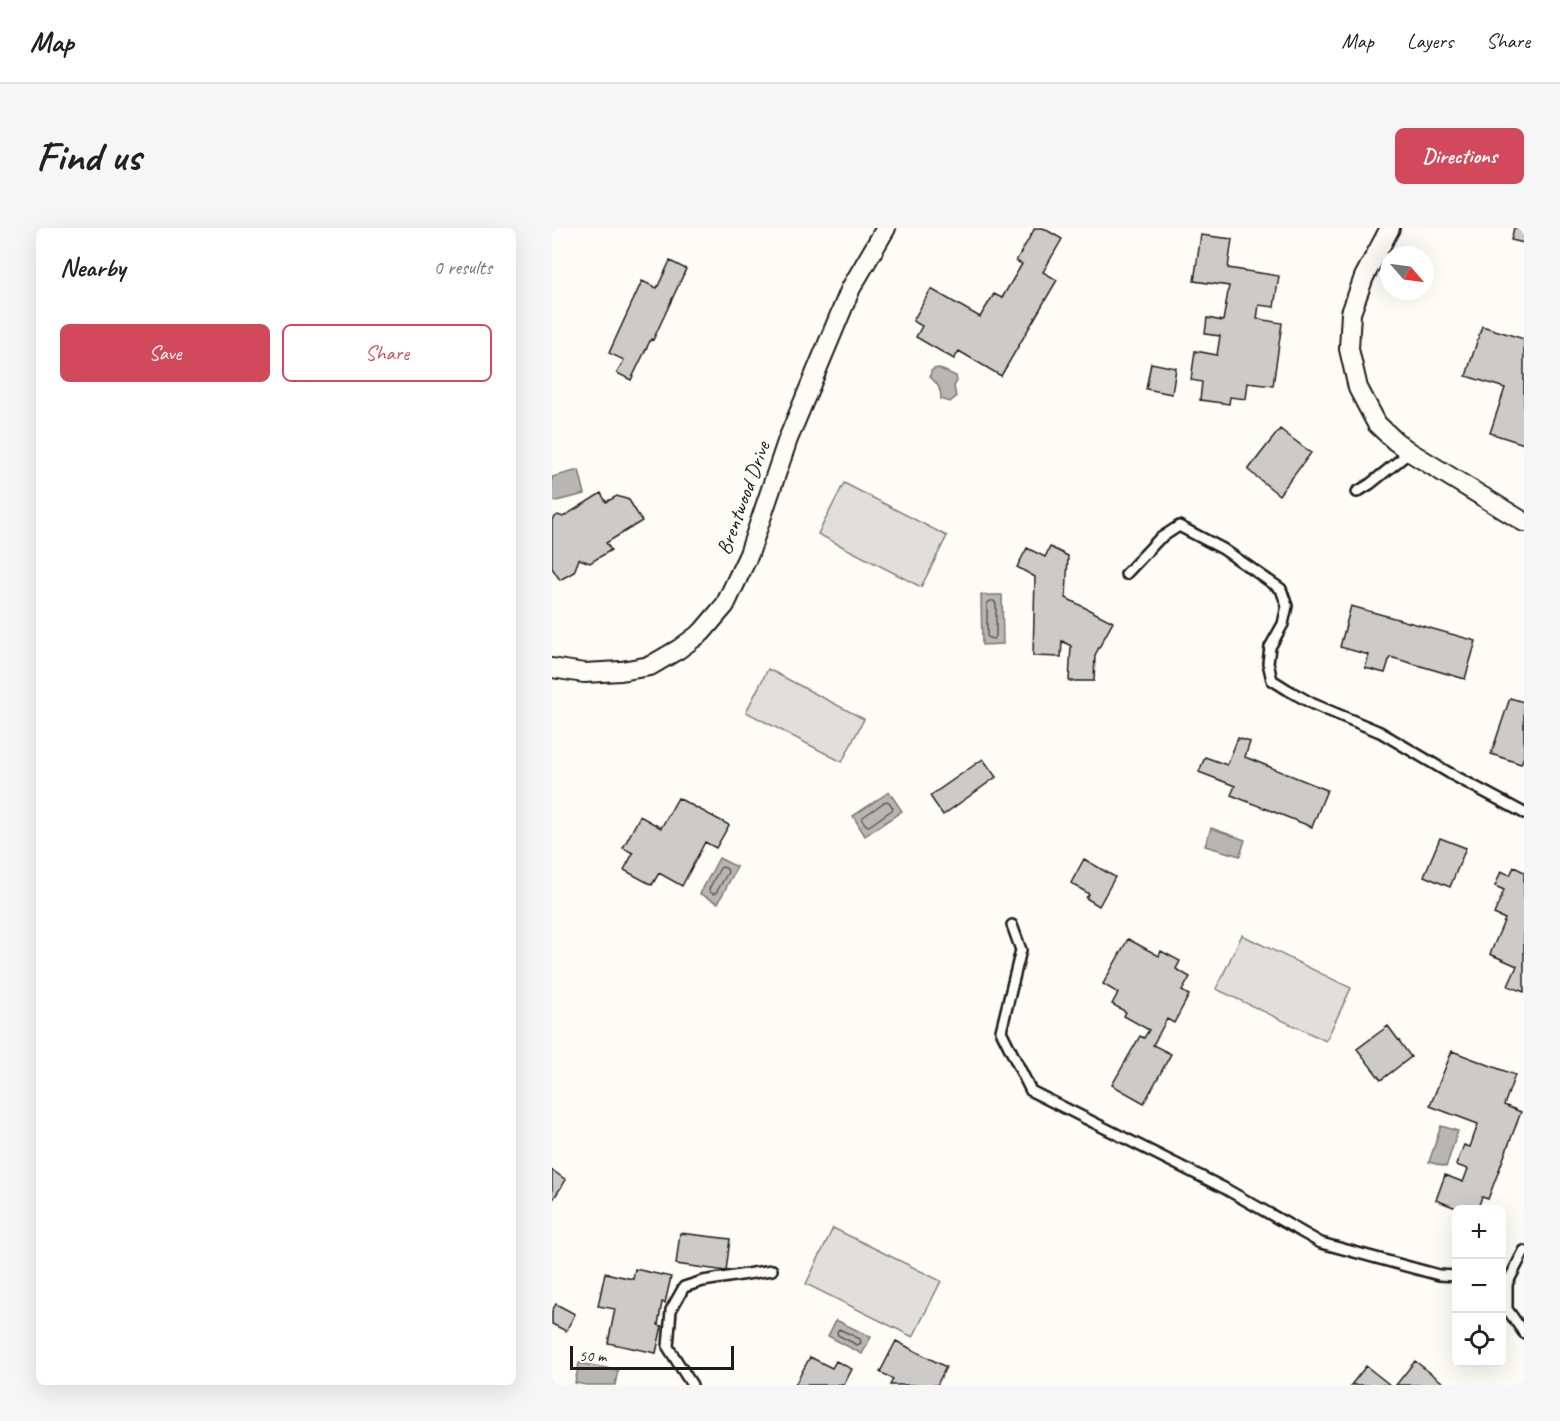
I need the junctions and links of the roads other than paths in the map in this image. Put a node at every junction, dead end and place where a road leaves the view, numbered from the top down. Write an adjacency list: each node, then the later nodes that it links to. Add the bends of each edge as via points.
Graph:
1 (886, 228): 7 (street, Brentwood Drive, via 851,288 788,439 749,554 725,605 702,632 650,666 584,673)
2 (1390, 228): 3 (street, via 1364,277 1351,313 1349,349 1358,388 1377,424)
3 (1410, 452): 4 (lane); 5 (street)
4 (1357, 492)
5 (1524, 522)
6 (1126, 574): 8 (lane, via 1159,539 1179,526 1223,549 1281,590 1287,606 1283,624 1270,648 1272,680 1313,704 1380,732)
7 (552, 668)
8 (1524, 813)
9 (1012, 925): 12 (lane, via 1021,950 1001,1031 1031,1091 1224,1188 1321,1243)
10 (1524, 1251): 13 (lane)
11 (772, 1270): 16 (lane, via 684,1287 671,1310 668,1347)
12 (1452, 1276)
13 (1506, 1281)
14 (1506, 1301): 15 (lane, via 1507,1309)
15 (1524, 1333)
16 (692, 1385)

